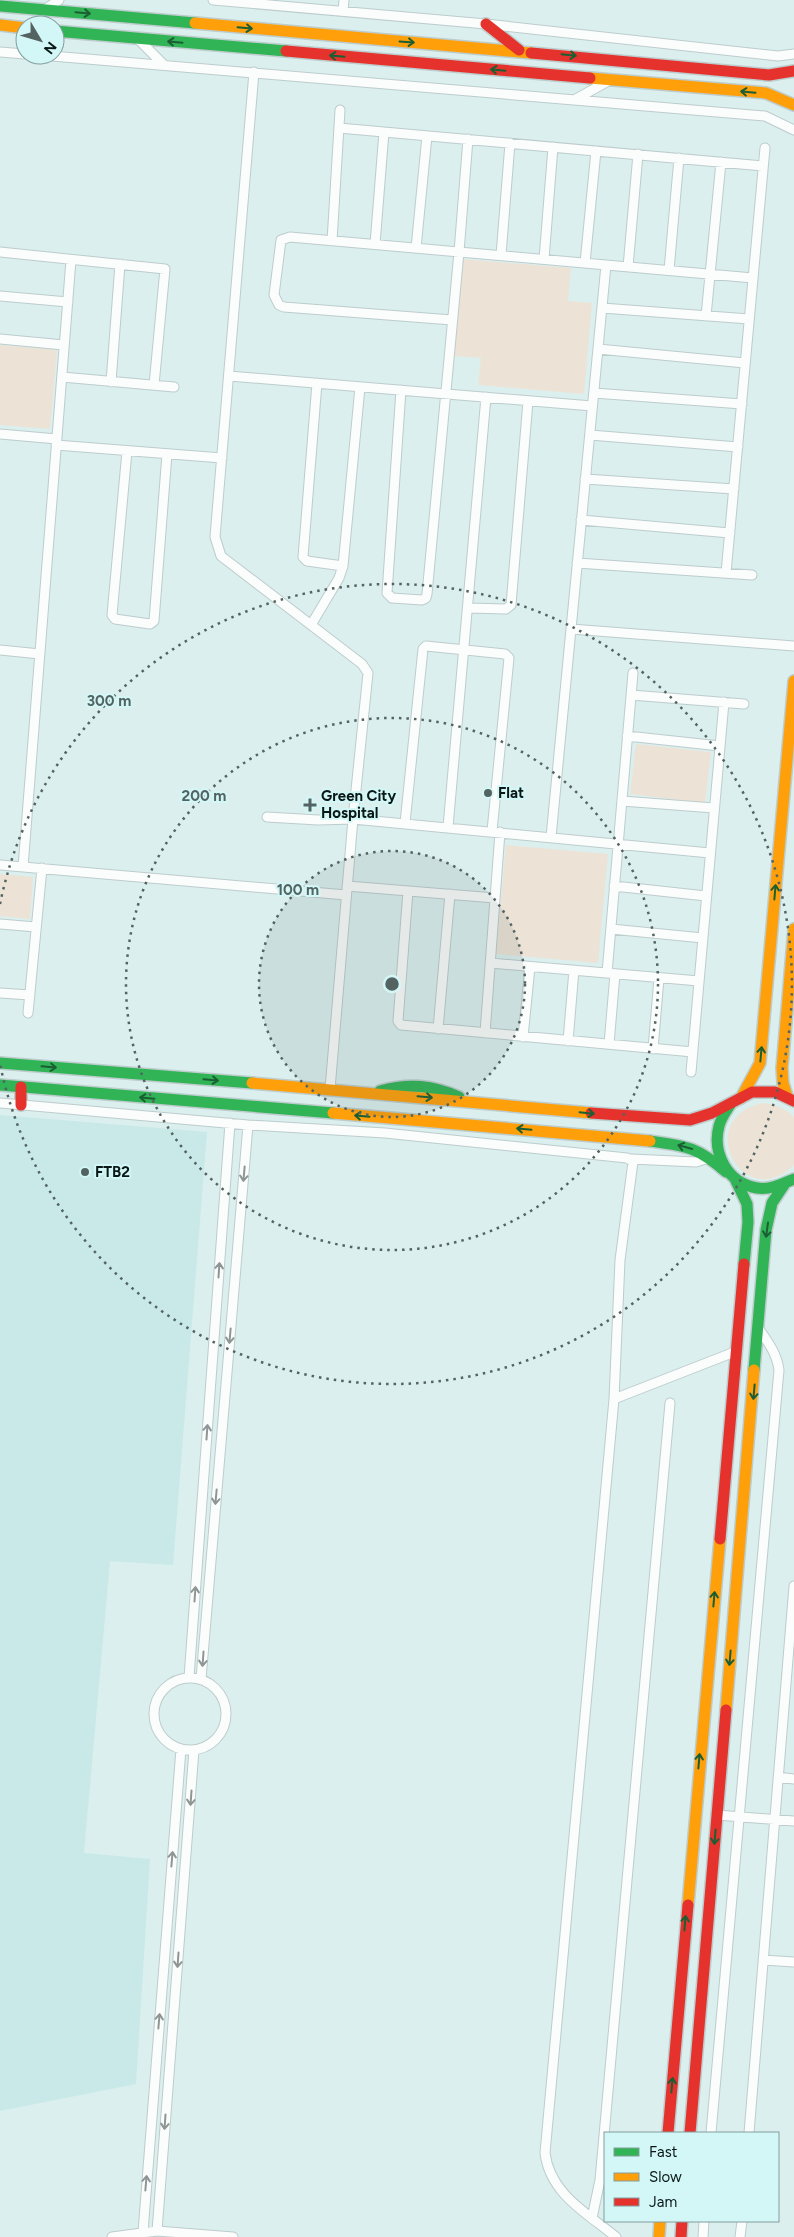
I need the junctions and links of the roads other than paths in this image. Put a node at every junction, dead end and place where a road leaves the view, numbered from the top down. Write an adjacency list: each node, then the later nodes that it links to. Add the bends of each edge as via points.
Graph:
1 (59, 0): 5 (street)
2 (213, 0): 6 (street)
3 (344, 0): 6 (street)
4 (0, 6): 5 (street)
5 (44, 10): 12 (street, one-way to 12)
6 (343, 11): 7 (street)
7 (486, 24): 12 (street); 15 (street, via 778,56)
8 (0, 25): 9 (street)
9 (15, 27)
10 (65, 32): 11 (street)
11 (138, 39): 17 (street); 20 (street, one-way to 11)
12 (520, 50): 18 (street, one-way to 18, via 770,75)
13 (0, 52): 14 (street)
14 (15, 53)
15 (794, 54)
16 (65, 57): 17 (street)
17 (164, 65): 19 (street)
18 (794, 71)
19 (254, 72): 21 (street); 62 (street)
20 (610, 80): 21 (street); 22 (street, one-way to 20, via 766,93)
21 (576, 99): 25 (street, via 765,116)
22 (794, 105)
23 (340, 110): 24 (street)
24 (339, 128): 26 (street); 37 (street)
25 (794, 130)
26 (384, 132): 27 (street); 38 (street)
27 (427, 136): 28 (street); 39 (street)
28 (468, 139): 29 (street); 41 (street)
29 (510, 143): 30 (street); 42 (street)
30 (553, 147): 32 (street); 43 (street)
31 (765, 148): 36 (street)
32 (596, 151): 33 (street); 45 (street)
33 (638, 154): 34 (street); 48 (street)
34 (679, 158): 35 (street); 49 (street)
35 (721, 162): 36 (street); 50 (street)
36 (763, 166): 51 (street)
37 (332, 241): 38 (street); 57 (street, via 290,237 281,240 274,295 279,305)
38 (375, 244): 39 (street)
39 (416, 248): 41 (street)
40 (0, 252): 44 (street)
41 (459, 252): 42 (street); 57 (street)
42 (501, 255): 43 (street)
43 (544, 259): 45 (street)
44 (71, 260): 46 (street); 53 (street)
45 (585, 263): 47 (street)
46 (120, 264): 64 (street); 66 (street, via 162,267 165,270)
47 (606, 265): 48 (street); 54 (street)
48 (628, 267): 49 (street)
49 (669, 270): 50 (street)
50 (711, 274): 51 (street); 55 (street)
51 (753, 278): 56 (street)
52 (0, 296): 53 (street)
53 (68, 302): 59 (street)
54 (602, 308): 55 (street); 60 (street)
55 (706, 316): 56 (street)
56 (749, 319): 61 (street)
57 (452, 320): 71 (street)
58 (0, 339): 59 (street)
59 (64, 344): 63 (street)
60 (598, 349): 61 (street); 70 (street)
61 (745, 363): 74 (street)
62 (229, 376): 65 (street); 82 (street)
63 (62, 377): 64 (street); 78 (street)
64 (110, 382): 66 (street)
65 (317, 383): 68 (street); 88 (street, via 303,557 307,561)
66 (154, 385): 67 (street)
67 (174, 387)
68 (360, 387): 69 (street); 88 (street)
69 (401, 390): 71 (street); 71 (street, via 387,594 392,598 426,598)
70 (594, 393): 74 (street); 75 (street)
71 (445, 394): 72 (street)
72 (486, 398): 73 (street); 91 (street)
73 (528, 401): 75 (street); 91 (street, via 511,605 506,609)
74 (742, 404): 79 (street)
75 (592, 406): 77 (street)
76 (0, 434): 78 (street)
77 (590, 435): 79 (street); 83 (street)
78 (56, 442): 80 (street); 97 (street)
79 (738, 447): 84 (street)
80 (127, 451): 81 (street); 81 (street, via 112,615 115,619 150,624 154,621)
81 (167, 454): 82 (street)
82 (222, 458): 92 (street, via 215,537 217,548 222,556)
83 (585, 479): 84 (street); 85 (street)
84 (734, 490): 86 (street)
85 (581, 520): 86 (street); 87 (street)
86 (730, 533): 89 (street)
87 (577, 563): 89 (street); 93 (street)
88 (343, 566): 92 (street)
89 (726, 573): 90 (street)
90 (752, 575)
91 (468, 608): 96 (street)
92 (311, 625): 108 (street, via 362,664 368,674)
93 (571, 629): 94 (street); 112 (street)
94 (794, 646)
95 (0, 650): 97 (street)
96 (464, 650): 109 (street, via 426,646 423,649); 110 (street); 111 (street, via 505,654 509,658)
97 (40, 654): 116 (street)
98 (632, 673): 100 (street)
99 (794, 681): 151 (street, one-way to 99, via 760,1062)
100 (631, 695): 101 (street); 103 (street)
101 (724, 702): 102 (street); 104 (street)
102 (744, 704)
103 (627, 736): 104 (street); 105 (street)
104 (720, 746): 106 (street)
105 (622, 801): 106 (street); 113 (street)
106 (714, 808): 114 (street)
107 (267, 817): 108 (street)
108 (353, 819): 109 (street); 119 (street)
109 (406, 824): 110 (street)
110 (448, 827): 111 (street)
111 (496, 832): 112 (street); 123 (street)
112 (551, 837): 113 (street)
113 (618, 844): 114 (street); 118 (street)
114 (710, 853): 122 (street)
115 (0, 865): 116 (street)
116 (23, 867): 117 (street)
117 (42, 868): 119 (street); 125 (street)
118 (614, 886): 122 (street); 126 (street)
119 (347, 891): 120 (street); 149 (street)
120 (408, 891): 121 (street); 138 (street, via 398,1024)
121 (450, 894): 123 (street); 138 (street)
122 (706, 896): 128 (street)
123 (495, 898): 129 (street)
124 (0, 924): 125 (street)
125 (36, 927): 136 (street)
126 (611, 929): 128 (street); 132 (street)
127 (794, 929): 150 (street, via 782,1068 783,1083)
128 (703, 938): 134 (street)
129 (490, 963): 130 (street); 139 (street)
130 (530, 967): 131 (street); 140 (street)
131 (574, 970): 132 (street); 141 (street)
132 (611, 974): 133 (street); 142 (street)
133 (659, 978): 134 (street); 143 (street)
134 (699, 981): 144 (street)
135 (0, 992): 136 (street)
136 (30, 995): 137 (street)
137 (28, 1013)
138 (438, 1029): 139 (street)
139 (485, 1033): 140 (street)
140 (523, 1036): 141 (street)
141 (568, 1041): 142 (street)
142 (609, 1044): 143 (street)
143 (652, 1049): 144 (street)
144 (693, 1052): 146 (street)
145 (0, 1063): 149 (street, one-way to 149)
146 (691, 1072)
147 (0, 1085): 148 (street)
148 (21, 1087): 153 (street); 156 (street, one-way to 148, via 687,1146 633,1139)
149 (330, 1089): 151 (street, one-way to 151, via 690,1120)
150 (791, 1099): 151 (street, via 775,1092 752,1092)
151 (736, 1101): 158 (street, via 722,1115 717,1126 716,1148)
152 (0, 1103): 153 (street)
153 (21, 1104): 154 (street)
154 (230, 1124): 155 (street); 167 (street, one-way to 154)
155 (248, 1125): 157 (street, via 385,1133); 168 (street, one-way to 168)
156 (709, 1158): 157 (street, via 696,1162); 158 (street)
157 (631, 1159): 163 (street, via 633,1168 620,1260)
158 (726, 1172): 159 (street)
159 (736, 1181): 160 (street, via 760,1189); 162 (street, via 747,1204 748,1222)
160 (789, 1182): 161 (street, one-way to 161, via 772,1203 766,1230)
161 (759, 1329): 174 (street, one-way to 174); 175 (street, via 778,1360 779,1370)
162 (737, 1351): 163 (street); 181 (street, one-way to 162)
163 (614, 1399): 186 (street, via 545,2153 550,2176 557,2187)
164 (670, 1403): 180 (street)
165 (794, 1586): 166 (street)
166 (792, 1636): 169 (street)
167 (189, 1677): 168 (street); 170 (street, via 168,1685 155,1704 156,1727 162,1737)
168 (201, 1679): 171 (street, via 220,1694 226,1717 216,1739)
169 (789, 1698): 172 (street)
170 (181, 1749): 171 (street); 192 (street, one-way to 170)
171 (194, 1750): 191 (street, one-way to 191)
172 (778, 1777): 173 (street); 176 (street)
173 (794, 1779)
174 (717, 1815): 175 (street); 182 (street, one-way to 182)
175 (740, 1817): 176 (street); 183 (street)
176 (774, 1820): 177 (street); 178 (street)
177 (794, 1822)
178 (763, 1960): 179 (street); 184 (street)
179 (794, 1962)
180 (604, 2132)
181 (668, 2132)
182 (690, 2132)
183 (711, 2132)
184 (749, 2132)
185 (604, 2136): 186 (street)
186 (592, 2218): 195 (street)
187 (660, 2222): 196 (street)
188 (682, 2222): 197 (street)
189 (704, 2222): 198 (street)
190 (742, 2222): 199 (street)
191 (157, 2231): 192 (street); 194 (street)
192 (143, 2232): 193 (street)
193 (112, 2237)
194 (233, 2237)
195 (616, 2237)
196 (659, 2237)
197 (681, 2237)
198 (703, 2237)
199 (740, 2237)

